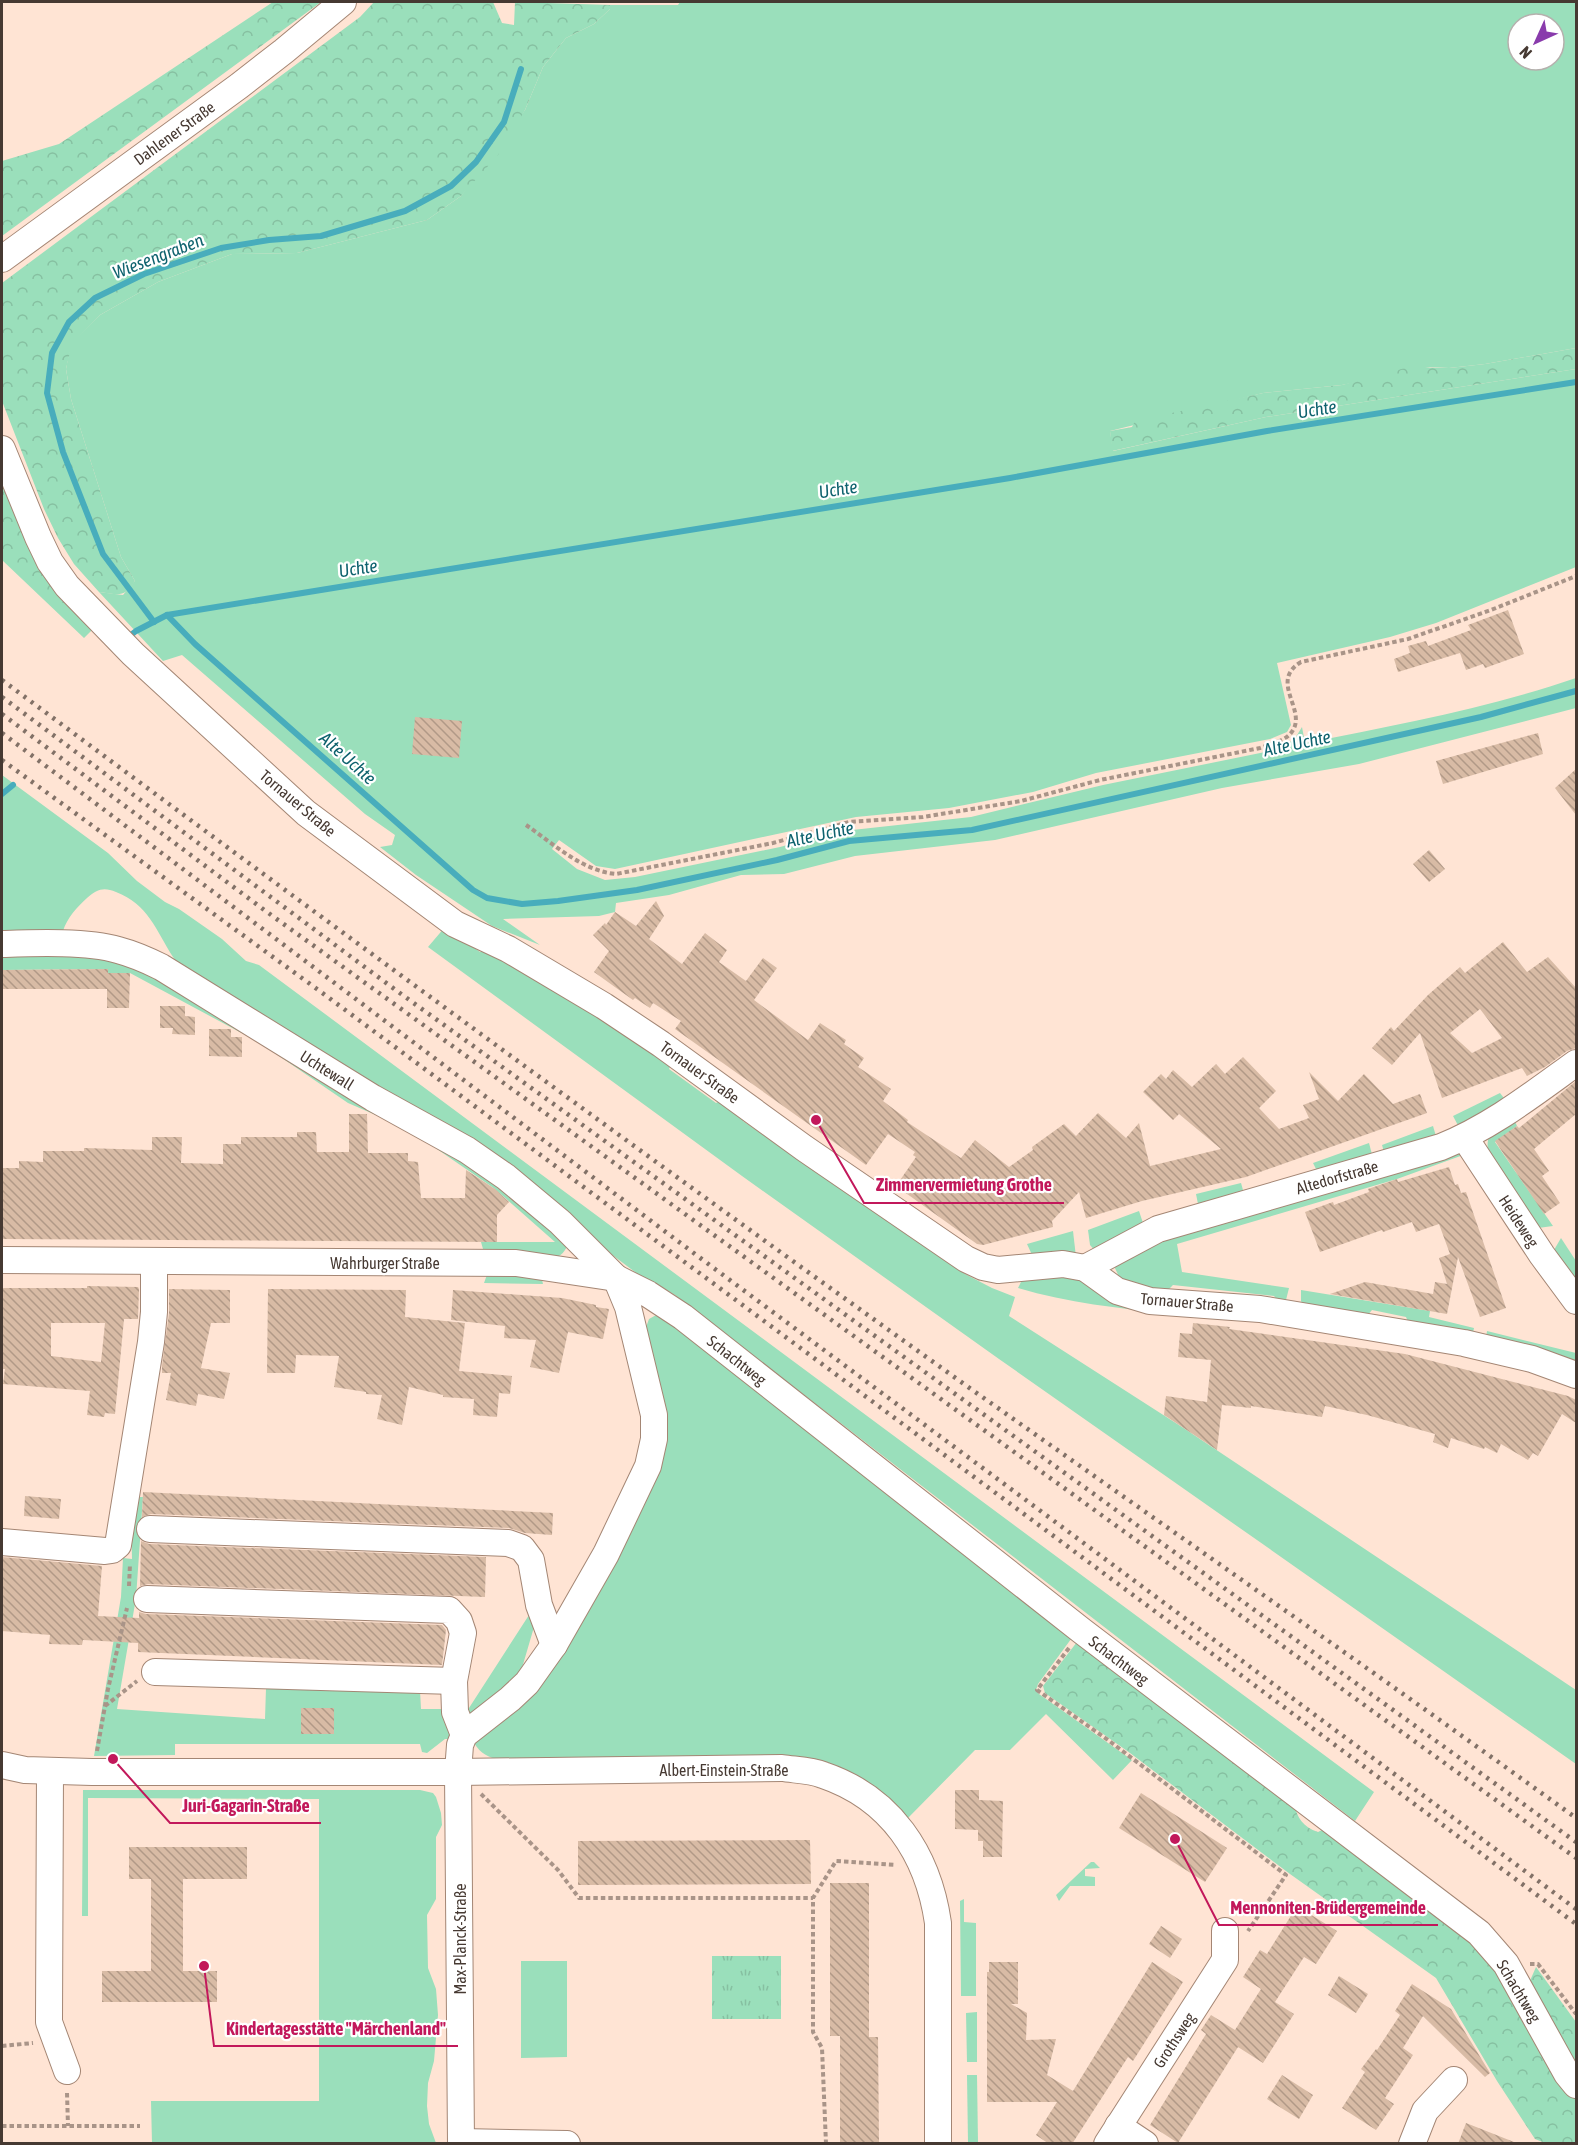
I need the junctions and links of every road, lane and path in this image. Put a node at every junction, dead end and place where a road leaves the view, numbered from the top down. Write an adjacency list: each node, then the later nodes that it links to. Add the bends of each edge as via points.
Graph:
1 (343, 2): 2 (street, Dahlener Straße, via 239,86)
2 (2, 259)
3 (2, 449): 11 (street, Tornauer Straße, via 50,562 67,586 133,654 306,813 413,894 455,924 508,949 604,1006 966,1259 999,1270 1063,1264)
4 (1576, 576): 5 (path, via 1408,639 1301,662 1291,668 1287,677 1295,724 1292,732 1260,748 1100,780 1021,801 923,817 849,822 773,843 616,874 601,873 585,865)
5 (526, 825)
6 (2, 944): 12 (street, Uchtewall, via 116,949 161,967 506,1176)
7 (1576, 1063): 8 (street, Altedorfstraße)
8 (1465, 1137): 11 (street, Altedorfstraße, via 1158,1229); 13 (street, Heideweg)
9 (2, 1260): 10 (street, Wahrburger Straße)
10 (154, 1262): 12 (street, Wahrburger Straße, via 516,1263); 16 (street, via 151,1342)
11 (1085, 1268): 14 (street, Tornauer Straße, via 1117,1291 1150,1301 1260,1309 1464,1343 1532,1359)
12 (616, 1278): 19 (street, Schachtweg, via 683,1317); 20 (street, via 628,1306 642,1362 654,1415 654,1439 648,1466 625,1515)
13 (1576, 1302)
14 (1576, 1376)
15 (150, 1529): 20 (street, via 508,1543 522,1548 531,1560 539,1605)
16 (120, 1540): 17 (street, via 112,1550 105,1551); 18 (path)
17 (2, 1542)
18 (135, 1596): 22 (street, via 449,1610 463,1633); 23 (path)
19 (1082, 1631): 32 (path, via 1037,1690 1286,1875); 33 (street, Schachtweg, via 1479,1933)
20 (554, 1645): 24 (street, via 527,1683)
21 (155, 1672): 22 (street); 23 (path, via 144,1676)
22 (454, 1682): 24 (street, via 455,1712)
23 (105, 1707): 27 (path)
24 (464, 1735): 28 (street, Max-Planck-Straße)
25 (2, 1765): 26 (street, Albert-Einstein-Straße)
26 (50, 1771): 27 (street, Albert-Einstein-Straße); 35 (street, via 49,2022)
27 (92, 1772): 28 (street, Albert-Einstein-Straße)
28 (458, 1772): 29 (street, Albert-Einstein-Straße, via 782,1768 821,1774 847,1784 889,1816); 30 (path, via 558,1870 579,1898); 42 (street, Max-Planck-Straße)
29 (924, 1867): 30 (path, via 837,1861); 45 (street, Albert-Einstein-Straße, via 938,1923)
30 (813, 1898): 44 (path, via 813,2032 822,2048)
31 (1225, 1931): 32 (street)
32 (1225, 1960): 41 (street, Grothsweg)
33 (1506, 1964): 34 (path, via 1538,1964); 37 (street, Schachtweg)
34 (1576, 2014)
35 (67, 2071): 39 (path)
36 (1454, 2080): 47 (street, via 1425,2111)
37 (1576, 2085)
38 (2, 2126): 39 (path)
39 (68, 2126): 40 (path)
40 (140, 2126)
41 (1113, 2135): 46 (street)
42 (461, 2143): 43 (street, Max-Planck-Straße)
43 (567, 2144)
44 (826, 2144)
45 (938, 2144)
46 (1145, 2144)
47 (1412, 2144)

